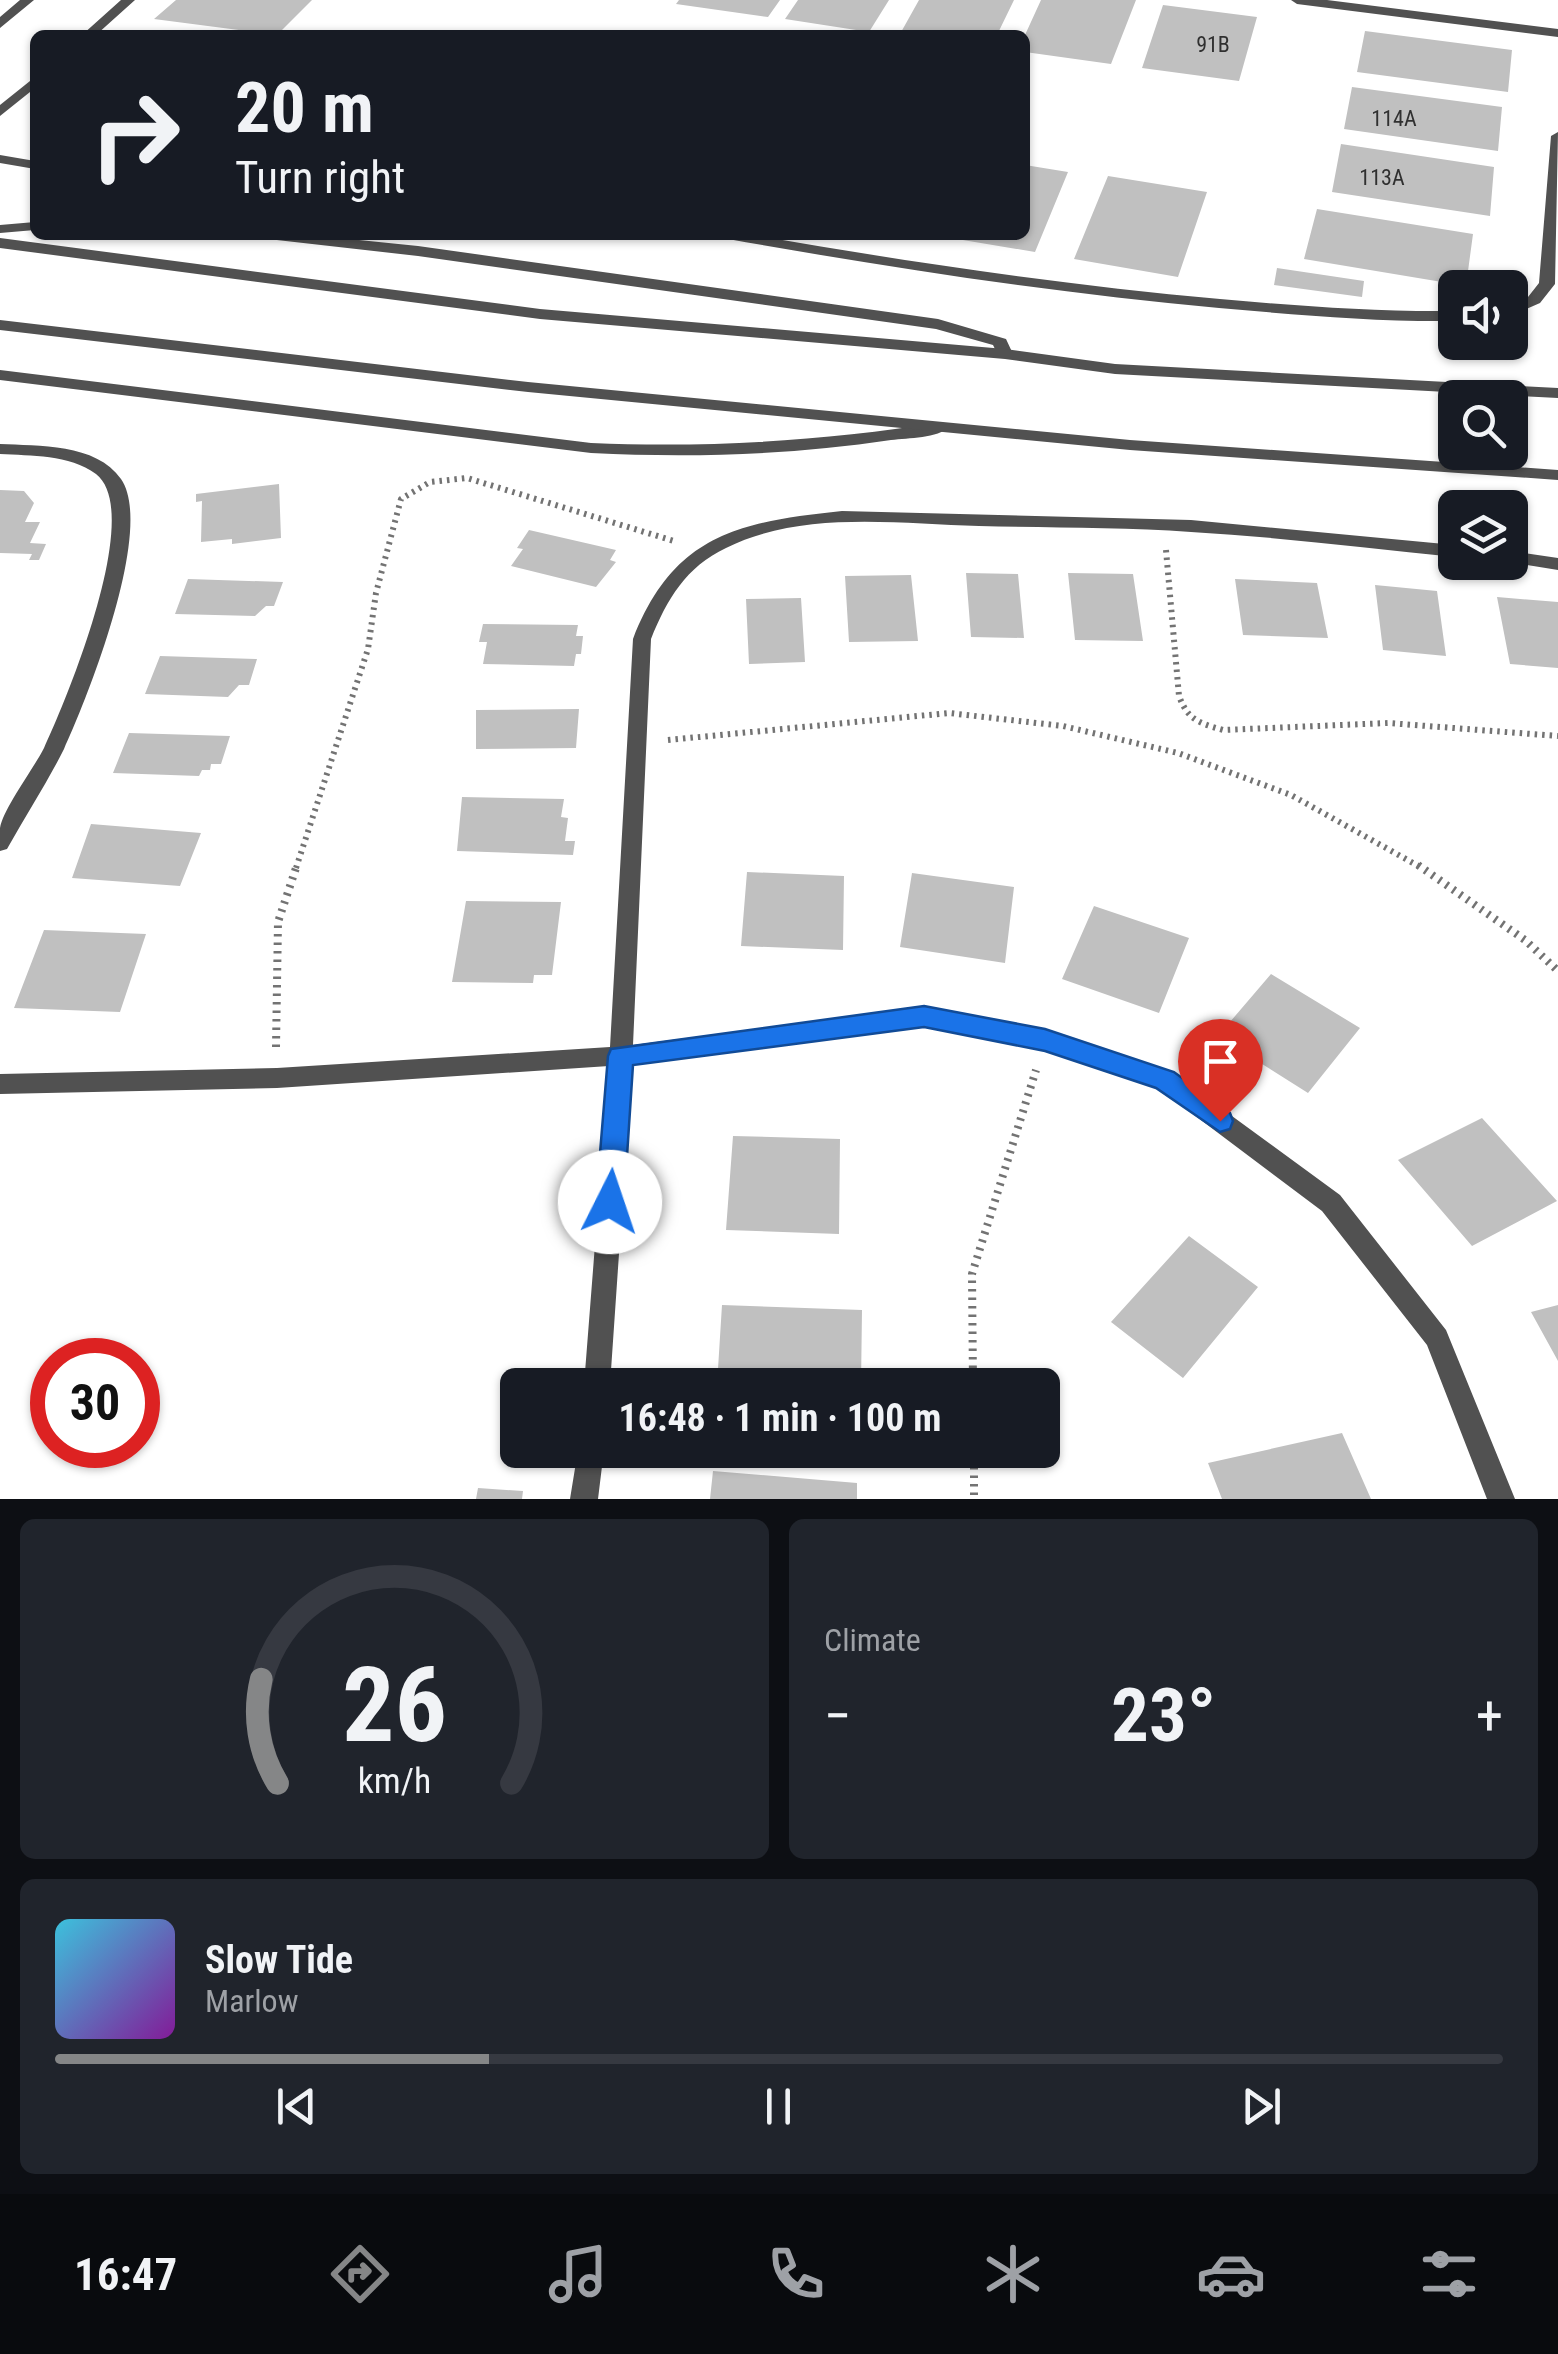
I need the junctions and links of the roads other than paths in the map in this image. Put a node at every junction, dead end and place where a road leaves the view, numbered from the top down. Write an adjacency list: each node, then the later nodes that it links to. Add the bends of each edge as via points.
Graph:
1 (28, 0): 4 (street)
2 (129, 0): 5 (street)
3 (1298, 0): 6 (street)
4 (0, 24)
5 (94, 30)
6 (1558, 33)
7 (30, 85): 8 (street)
8 (0, 112)
9 (1558, 136): 19 (street, via 1547,284)
10 (0, 158): 11 (street)
11 (30, 163)
12 (30, 226): 13 (street)
13 (0, 228)
14 (312, 240): 18 (street)
15 (428, 240): 18 (street)
16 (756, 240): 20 (street, via 1123,294)
17 (0, 243): 22 (street, via 540,314)
18 (418, 252): 22 (street, via 938,324 1000,342)
19 (1528, 303)
20 (1438, 316)
21 (0, 325): 25 (street, via 528,388)
22 (1005, 354): 24 (street, via 1116,369)
23 (0, 375): 25 (street, via 591,448 680,453 788,450)
24 (1558, 393)
25 (942, 427): 27 (street)
26 (0, 450): 31 (street, via 63,454 91,464 112,478 123,498 124,521 108,603 54,748)
27 (1558, 475)
28 (1438, 550): 32 (street, via 1164,526 842,517 785,522 705,550 673,575 652,605 642,639)
29 (1528, 560): 30 (street)
30 (1558, 564)
31 (0, 843)
32 (621, 1056): 33 (street, via 276,1078); 34 (street); 37 (street, via 924,1016 1045,1040 1165,1080 1331,1203 1437,1338)
33 (0, 1084)
34 (598, 1368)
35 (588, 1468): 36 (street)
36 (584, 1499)
37 (1500, 1499)

